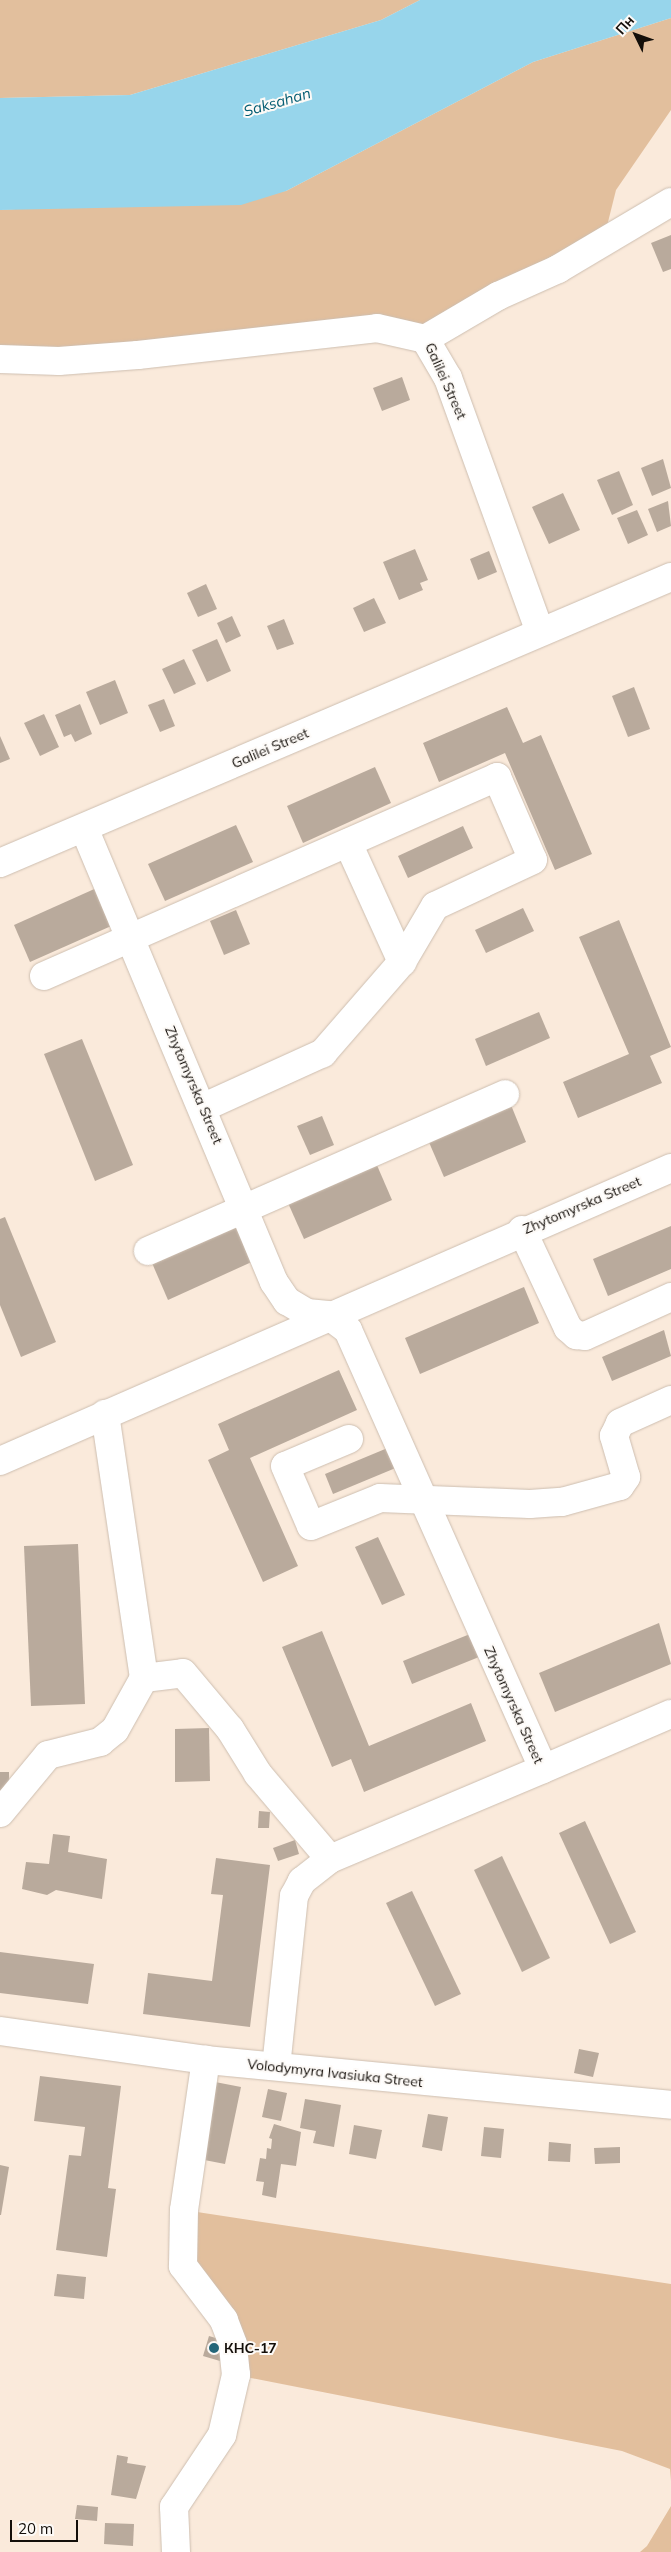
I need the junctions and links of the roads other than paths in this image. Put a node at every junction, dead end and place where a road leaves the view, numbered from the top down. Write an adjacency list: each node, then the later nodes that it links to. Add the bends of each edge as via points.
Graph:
1 (671, 202): 2 (street, Galilei Street, via 558,269 498,296)
2 (425, 339): 3 (street, via 377,328 138,355 58,361); 5 (street, Galilei Street, via 448,378)
3 (0, 359)
4 (671, 577): 5 (street, Galilei Street)
5 (540, 632): 6 (street, Galilei Street)
6 (84, 828): 8 (street, Galilei Street); 9 (street, Zhytomyrska Street)
7 (348, 843): 9 (street); 10 (street); 10 (street, via 497,777 533,860 435,906)
8 (0, 863)
9 (131, 938): 11 (street); 13 (street, Zhytomyrska Street)
10 (402, 962): 13 (street, via 323,1053)
11 (44, 976)
12 (505, 1094): 15 (street)
13 (204, 1107): 15 (street, Zhytomyrska Street)
14 (671, 1168): 16 (street, Zhytomyrska Street)
15 (245, 1210): 17 (street); 19 (street, Zhytomyrska Street, via 274,1282 287,1301 307,1313)
16 (522, 1230): 18 (street, via 568,1328 576,1335 585,1336); 19 (street, Zhytomyrska Street)
17 (148, 1251)
18 (671, 1297)
19 (328, 1315): 21 (street, Zhytomyrska Street); 24 (street, Zhytomyrska Street, via 348,1330)
20 (671, 1400): 24 (street, via 620,1423 614,1436 626,1477 620,1486 562,1502 497,1505)
21 (105, 1414): 23 (street, Zhytomyrska Street); 25 (street)
22 (349, 1439): 24 (street, via 285,1466 312,1526 380,1498)
23 (0, 1461)
24 (423, 1498): 27 (street, Zhytomyrska Street)
25 (144, 1678): 28 (street, via 114,1730 100,1742 48,1756); 29 (street, via 183,1673 230,1729 258,1774)
26 (671, 1714): 27 (street)
27 (543, 1769): 29 (street, Zhytomyrska Street)
28 (0, 1813)
29 (330, 1859): 32 (street, Zhytomyrska Street, via 302,1881 294,1896)
30 (0, 2031): 31 (street, Volodymyra Ivasiuka Street)
31 (206, 2060): 32 (street, Volodymyra Ivasiuka Street); 34 (street, via 184,2210 183,2266 224,2320 233,2344 236,2375 222,2434 174,2507)
32 (276, 2066): 33 (street, Volodymyra Ivasiuka Street)
33 (671, 2105)
34 (176, 2552)

